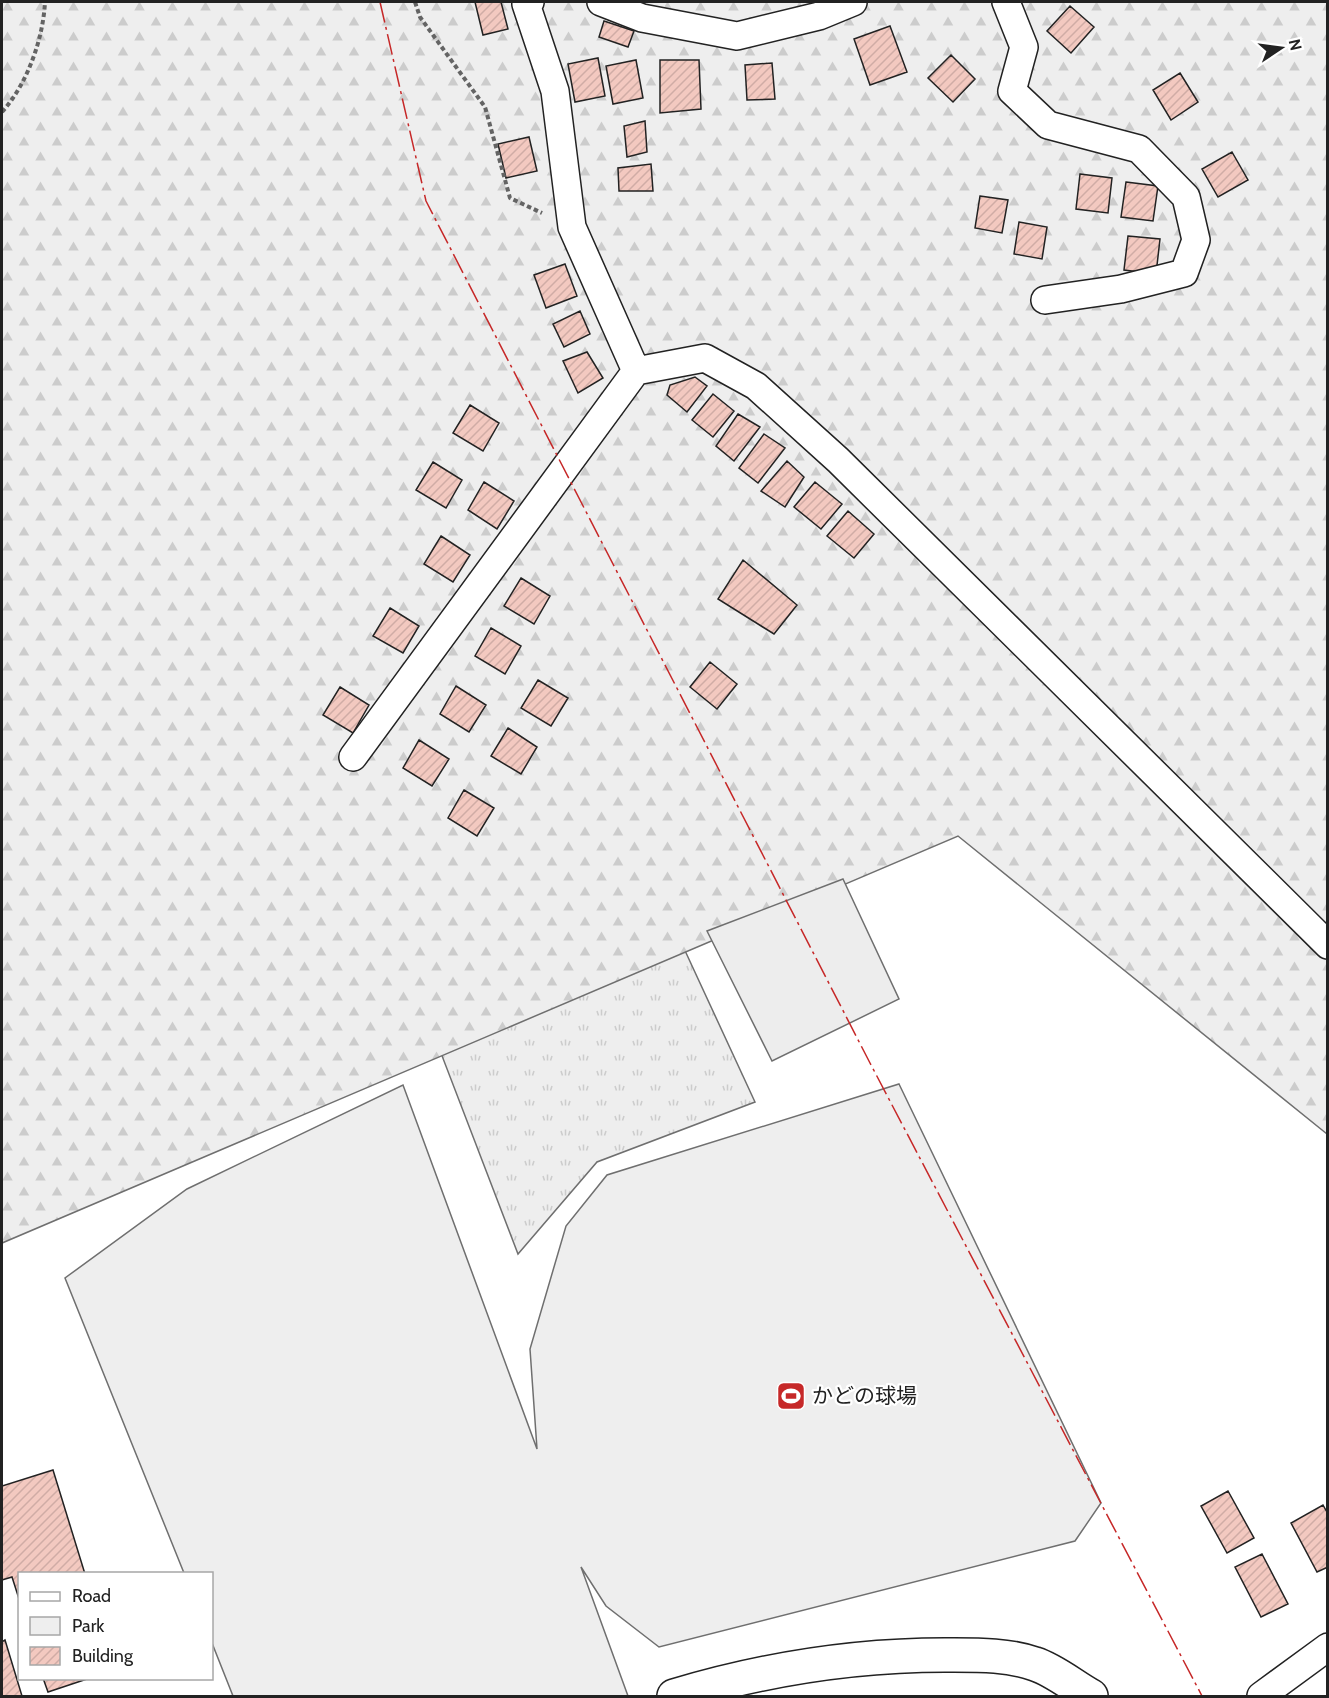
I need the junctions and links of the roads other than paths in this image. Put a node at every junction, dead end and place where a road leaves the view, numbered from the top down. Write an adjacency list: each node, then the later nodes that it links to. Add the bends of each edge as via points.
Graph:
1 (530, 2): 6 (street, via 526,4 555,91 572,227)
2 (601, 2): 3 (street, via 642,18 737,36 819,16)
3 (853, 2)
4 (1006, 2): 5 (street, via 1024,47 1012,91 1048,125 1139,148 1186,197 1196,240 1184,273 1121,289)
5 (1045, 300)
6 (636, 371): 7 (street); 8 (street, via 705,358 756,386 838,460)
7 (353, 757)
8 (1328, 945)
9 (1328, 1647): 13 (street)
10 (718, 1691): 11 (street); 12 (street, via 834,1660 910,1654 986,1655 1036,1664)
11 (674, 1696)
12 (1090, 1696)
13 (1261, 1696)

